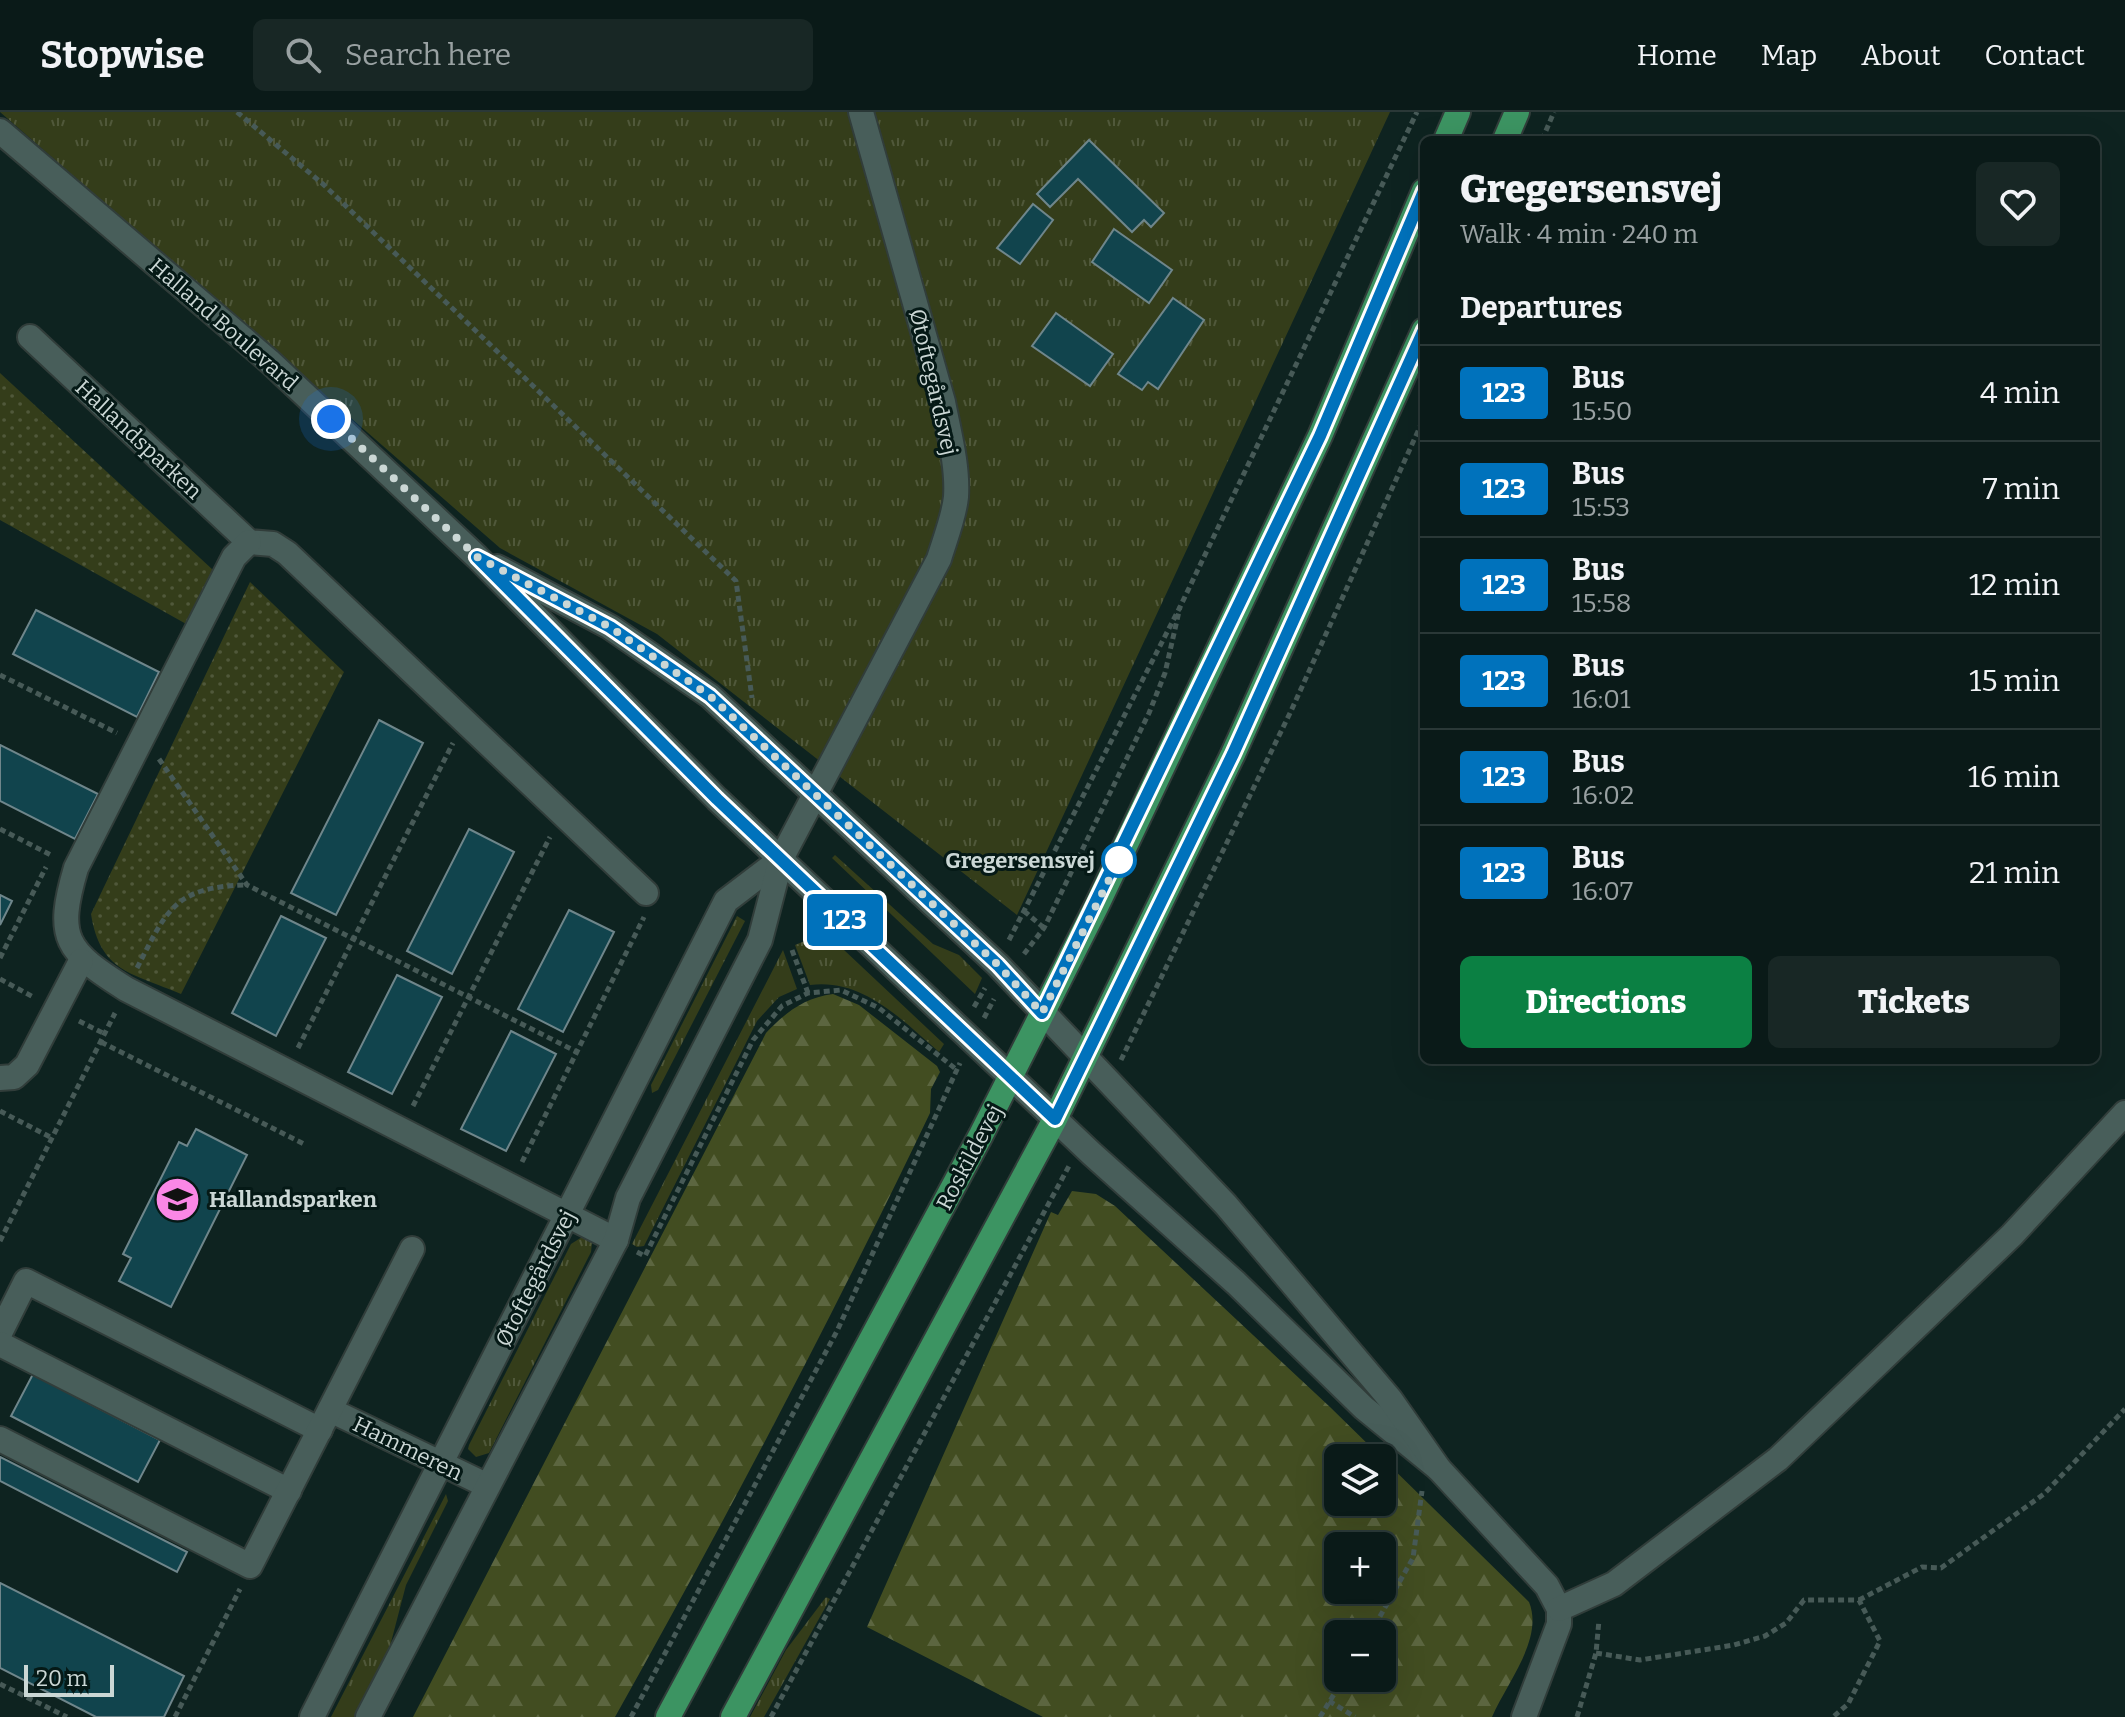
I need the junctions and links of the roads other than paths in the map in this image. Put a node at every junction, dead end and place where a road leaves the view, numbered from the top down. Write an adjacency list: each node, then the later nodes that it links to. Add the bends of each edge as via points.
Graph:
1 (861, 112): 12 (street, Øtoftegårdsvej, via 943,402 956,497 939,559)
2 (1458, 112): 5 (main road)
3 (1517, 112): 6 (main road)
4 (0, 131): 11 (street, Halland Boulevard, via 269,361)
5 (1448, 136)
6 (1507, 136)
7 (1420, 200): 16 (main road, Roskildevej, via 1314,450)
8 (30, 337): 10 (street, Hallandsparken)
9 (1420, 339): 17 (main road, via 1233,754)
10 (249, 542): 14 (street, Hallandsparken, via 273,544 287,553); 15 (street, via 234,557 76,868 65,904 67,933)
11 (477, 557): 12 (street, Halland Boulevard, via 610,627 710,696); 13 (street, Halland Boulevard)
12 (816, 794): 13 (street, Øtoftegårdsvej); 16 (street, Halland Boulevard)
13 (781, 859): 18 (street, Halland Boulevard); 22 (street, Øtoftegårdsvej, via 726,901); 23 (street, Øtoftegårdsvej, via 760,940 628,1198)
14 (646, 893)
15 (81, 961): 19 (street, via 27,1065 14,1077); 22 (street, via 126,989)
16 (1042, 1013): 17 (street); 18 (main road, Roskildevej)
17 (1085, 1058): 21 (main road); 25 (street)
18 (1011, 1076): 21 (street, Halland Boulevard); 38 (main road, Roskildevej)
19 (0, 1078)
20 (2125, 1113): 35 (street, via 2012,1235 1778,1459 1614,1584)
21 (1055, 1119): 26 (street); 39 (main road)
22 (567, 1214): 23 (street); 31 (street, Øtoftegårdsvej)
23 (616, 1240): 33 (street, Øtoftegårdsvej)
24 (412, 1249): 29 (street)
25 (1265, 1250): 26 (street); 32 (street, via 1390,1399)
26 (1236, 1283): 32 (street, via 1364,1408)
27 (0, 1333): 29 (street, Hammeren, via 26,1281)
28 (0, 1344): 34 (street)
29 (325, 1420): 31 (street, Hammeren); 34 (street)
30 (0, 1439): 34 (street, via 250,1566)
31 (441, 1464): 33 (street, Hammeren); 36 (street, Øtoftegårdsvej)
32 (1439, 1469): 35 (street, via 1547,1586)
33 (486, 1485): 37 (street, Øtoftegårdsvej)
34 (289, 1491)
35 (1559, 1609): 40 (street, via 1556,1636)
36 (312, 1717)
37 (368, 1717)
38 (668, 1717)
39 (733, 1717)
40 (1524, 1717)

